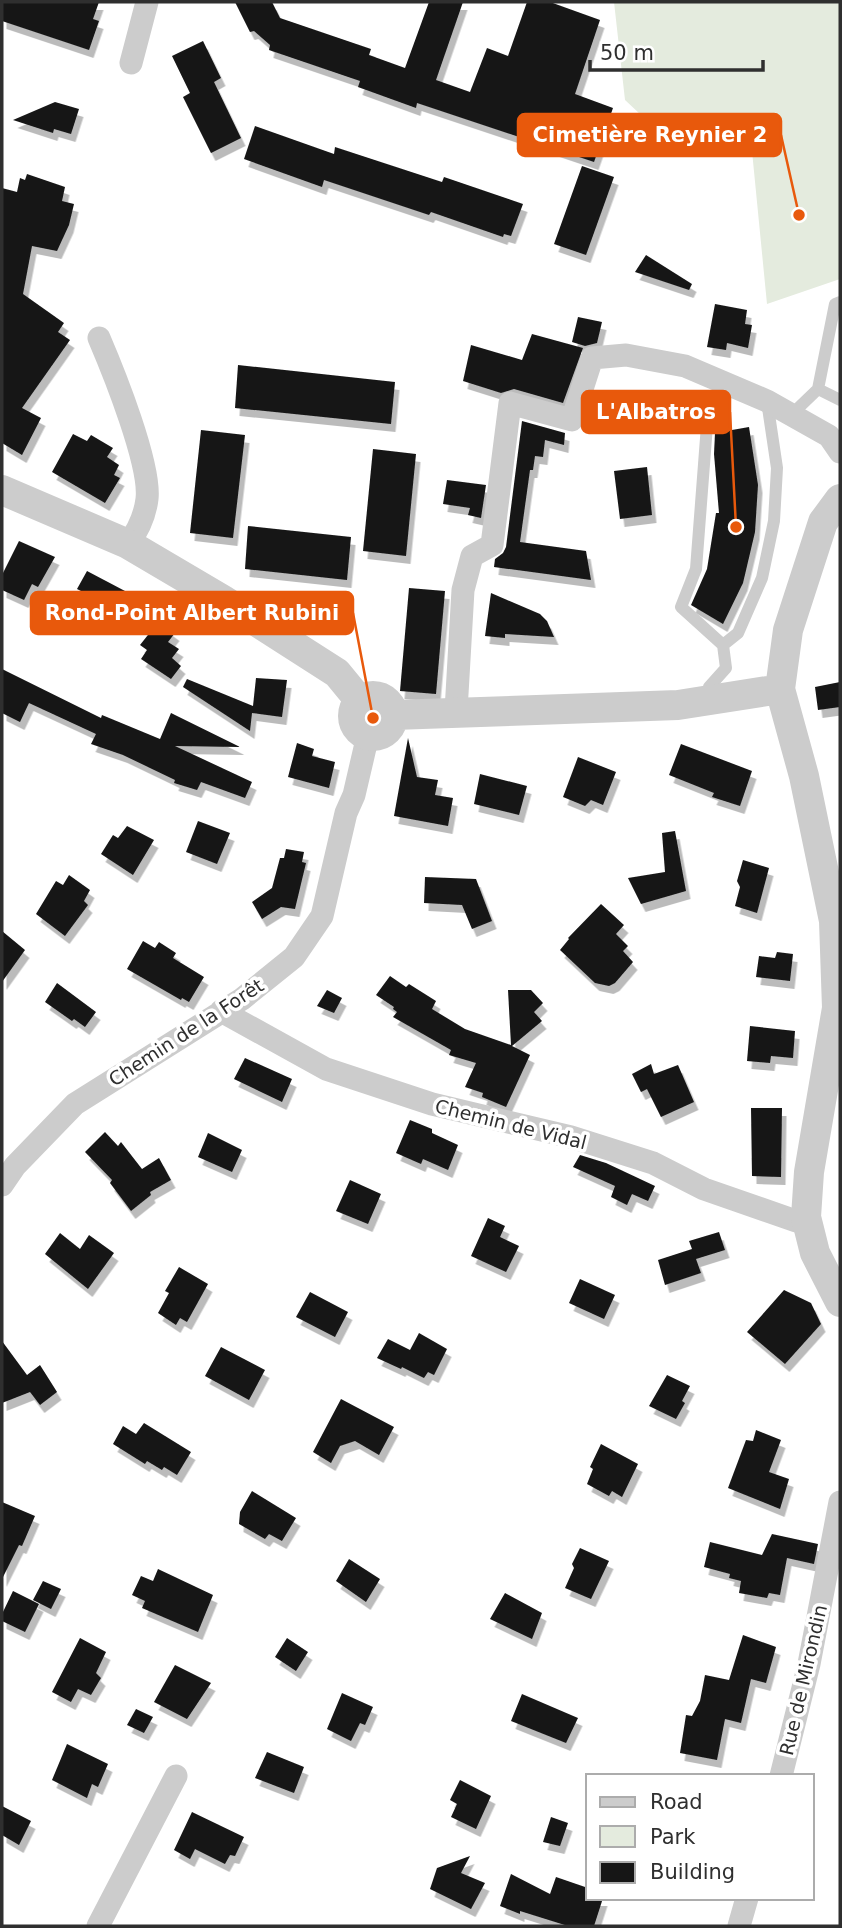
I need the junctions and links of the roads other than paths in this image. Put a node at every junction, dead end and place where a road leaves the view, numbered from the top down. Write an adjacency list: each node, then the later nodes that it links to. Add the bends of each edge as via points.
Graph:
1 (147, 2): 2 (street)
2 (131, 63)
3 (840, 302): 6 (lane, via 835,304)
4 (99, 338): 13 (street, via 146,472 147,500)
5 (729, 385): 8 (street); 14 (lane, via 708,412 696,569 681,607); 18 (street, via 685,366 626,355 592,359 572,420 510,403 492,545 472,556 463,590)
6 (818, 389): 7 (lane); 9 (lane)
7 (840, 400)
8 (767, 401): 9 (street); 14 (lane, via 777,468 774,521 762,578 738,633)
9 (791, 415): 10 (street, via 828,436)
10 (840, 452)
11 (2, 490): 13 (street)
12 (840, 499): 15 (street, via 823,522 788,630)
13 (128, 544): 16 (street, via 337,673)
14 (723, 645): 17 (lane, via 726,668 709,687)
15 (779, 689): 17 (street); 23 (street, via 804,776 834,921 837,1008 809,1172)
16 (360, 701): 19 (street, via 372,696 384,699); 20 (street, via 353,716)
17 (707, 702): 18 (street)
18 (456, 711): 19 (street)
19 (393, 715): 20 (street, via 386,732)
20 (368, 736): 21 (street, Chemin de la Forêt, via 321,916 294,957)
21 (221, 1011): 22 (street, Chemin de la Forêt, via 75,1104); 23 (street, Chemin de Vidal, via 326,1069 432,1104 570,1137 653,1163 704,1189 796,1221)
22 (2, 1185)
23 (806, 1217): 24 (street, via 815,1253)
24 (840, 1301)
25 (840, 1502): 26 (street, Rue de Mirondin, via 809,1664)
26 (782, 1774)
27 (176, 1776): 29 (street)
28 (746, 1900): 30 (street)
29 (98, 1926)
30 (739, 1926)

